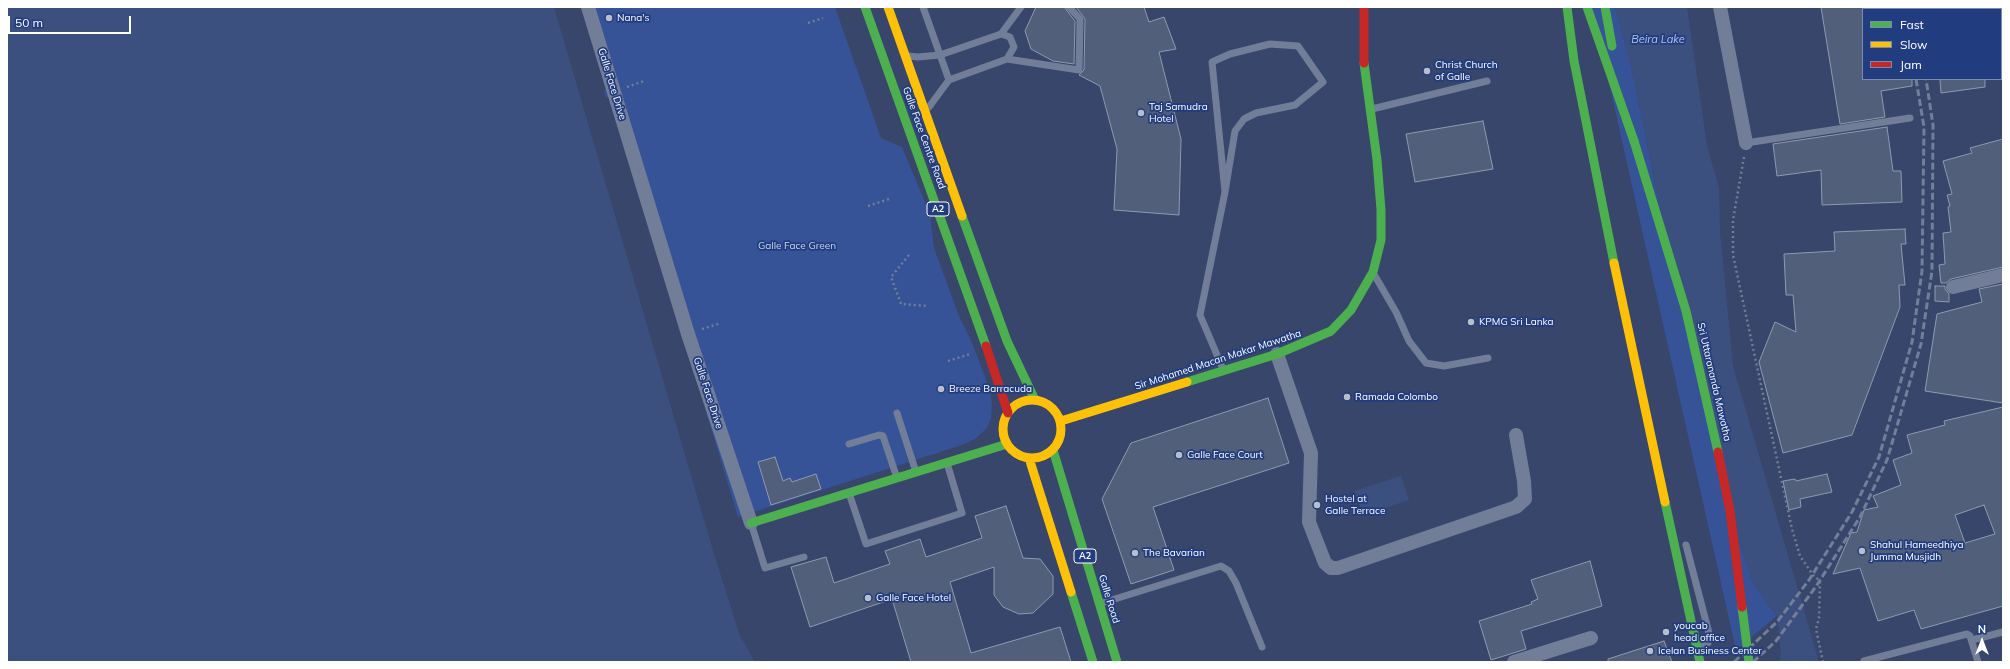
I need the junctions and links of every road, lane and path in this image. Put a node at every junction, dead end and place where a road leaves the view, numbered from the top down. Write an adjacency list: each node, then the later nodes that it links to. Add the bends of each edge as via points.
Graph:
1 (588, 7): 39 (street, Galle Face Drive)
2 (865, 7): 40 (main road, Galle Face Centre Road / A2)
3 (888, 7): 17 (main road, Galle Face Centre Road / A2)
4 (923, 7): 16 (lane)
5 (1020, 7): 14 (lane)
6 (1069, 7): 18 (lane, via 1080,19 1079,70)
7 (1364, 7): 24 (main road, Sir Mohamed Macan Makar Mawatha, via 1363,46)
8 (1567, 7): 15 (main road); 67 (main road, via 1574,61 1609,241)
9 (1587, 7): 26 (main road, Sri Uttarananda Mawatha)
10 (1605, 7): 26 (main road)
11 (1720, 7): 29 (street)
12 (823, 18): 13 (path)
13 (808, 24)
14 (1001, 34): 16 (lane); 18 (lane, via 1010,37 1014,47)
15 (1582, 44)
16 (940, 55): 17 (lane); 20 (lane)
17 (905, 56): 25 (main road, Galle Face Centre Road / A2)
18 (1007, 58): 20 (lane)
19 (1601, 76): 26 (main road, Sri Uttarananda Mawatha)
20 (949, 80): 25 (lane)
21 (644, 81): 23 (path)
22 (1487, 81): 24 (lane)
23 (626, 87)
24 (1370, 110): 34 (main road, Sir Mohamed Macan Makar Mawatha, via 1381,210 1381,240)
25 (926, 111): 45 (main road, Galle Face Centre Road / A2, via 1007,341)
26 (1624, 114): 73 (main road, Sri Uttarananda Mawatha, bridge, via 1686,311 1713,426 1730,511)
27 (1593, 116): 57 (lane, via 1632,316)
28 (1910, 118): 29 (lane)
29 (1746, 143): 74 (path, via 1733,220 1733,255 1792,529 1800,556 1820,581 1816,629)
30 (1225, 192): 30 (lane, via 1212,62 1230,54 1270,44 1298,46 1323,82 1295,105 1256,113 1244,119 1235,131); 44 (lane, via 1200,315)
31 (889, 199): 32 (path)
32 (868, 206)
33 (908, 255): 37 (path, via 891,277 902,304)
34 (1373, 272): 41 (main road, Sir Mohamed Macan Makar Mawatha, via 1351,310 1330,331); 42 (lane, via 1409,341 1426,363 1444,366)
35 (2003, 275): 36 (street)
36 (1953, 287)
37 (928, 306)
38 (721, 323): 39 (path)
39 (688, 334): 59 (street, Galle Face Drive)
40 (987, 348): 43 (path); 47 (main road, Galle Face Centre Road / A2)
41 (1277, 354): 44 (main road, Sir Mohamed Macan Makar Mawatha); 49 (street, via 1311,453 1308,522 1325,563 1330,568 1338,568 1516,507 1524,499 1524,480)
42 (1488, 358)
43 (948, 361)
44 (1224, 370): 48 (main road, Sir Mohamed Macan Makar Mawatha)
45 (1035, 400): 47 (main road, via 1018,403); 48 (main road, via 1050,406)
46 (897, 413): 55 (lane)
47 (1008, 413): 51 (main road, via 1003,426)
48 (1061, 421): 52 (main road, via 1061,437)
49 (1516, 435)
50 (849, 444): 56 (lane, via 883,436)
51 (1007, 444): 53 (main road, via 1013,452); 54 (main road)
52 (1053, 450): 53 (main road, via 1045,456); 62 (main road, Galle Road / A2)
53 (1029, 458): 69 (main road, A2)
54 (947, 463): 55 (main road); 58 (lane, via 962,513 866,544)
55 (916, 472): 56 (main road)
56 (897, 478): 58 (main road)
57 (1669, 482)
58 (849, 493): 59 (main road)
59 (751, 523): 61 (lane, via 765,568)
60 (1683, 534): 67 (lane, via 1710,637 1708,643)
61 (804, 557)
62 (1100, 603): 66 (lane, via 1221,566 1229,570 1236,583); 70 (main road, Galle Road / A2)
63 (2003, 632): 65 (lane)
64 (1591, 638): 71 (street)
65 (1972, 640): 68 (lane, via 1967,634); 75 (lane)
66 (1262, 648)
67 (1697, 648): 72 (main road)
68 (1864, 661)
69 (1093, 662)
70 (1117, 662)
71 (1514, 662)
72 (1700, 662)
73 (1749, 662)
74 (1823, 662)
75 (1978, 662)

